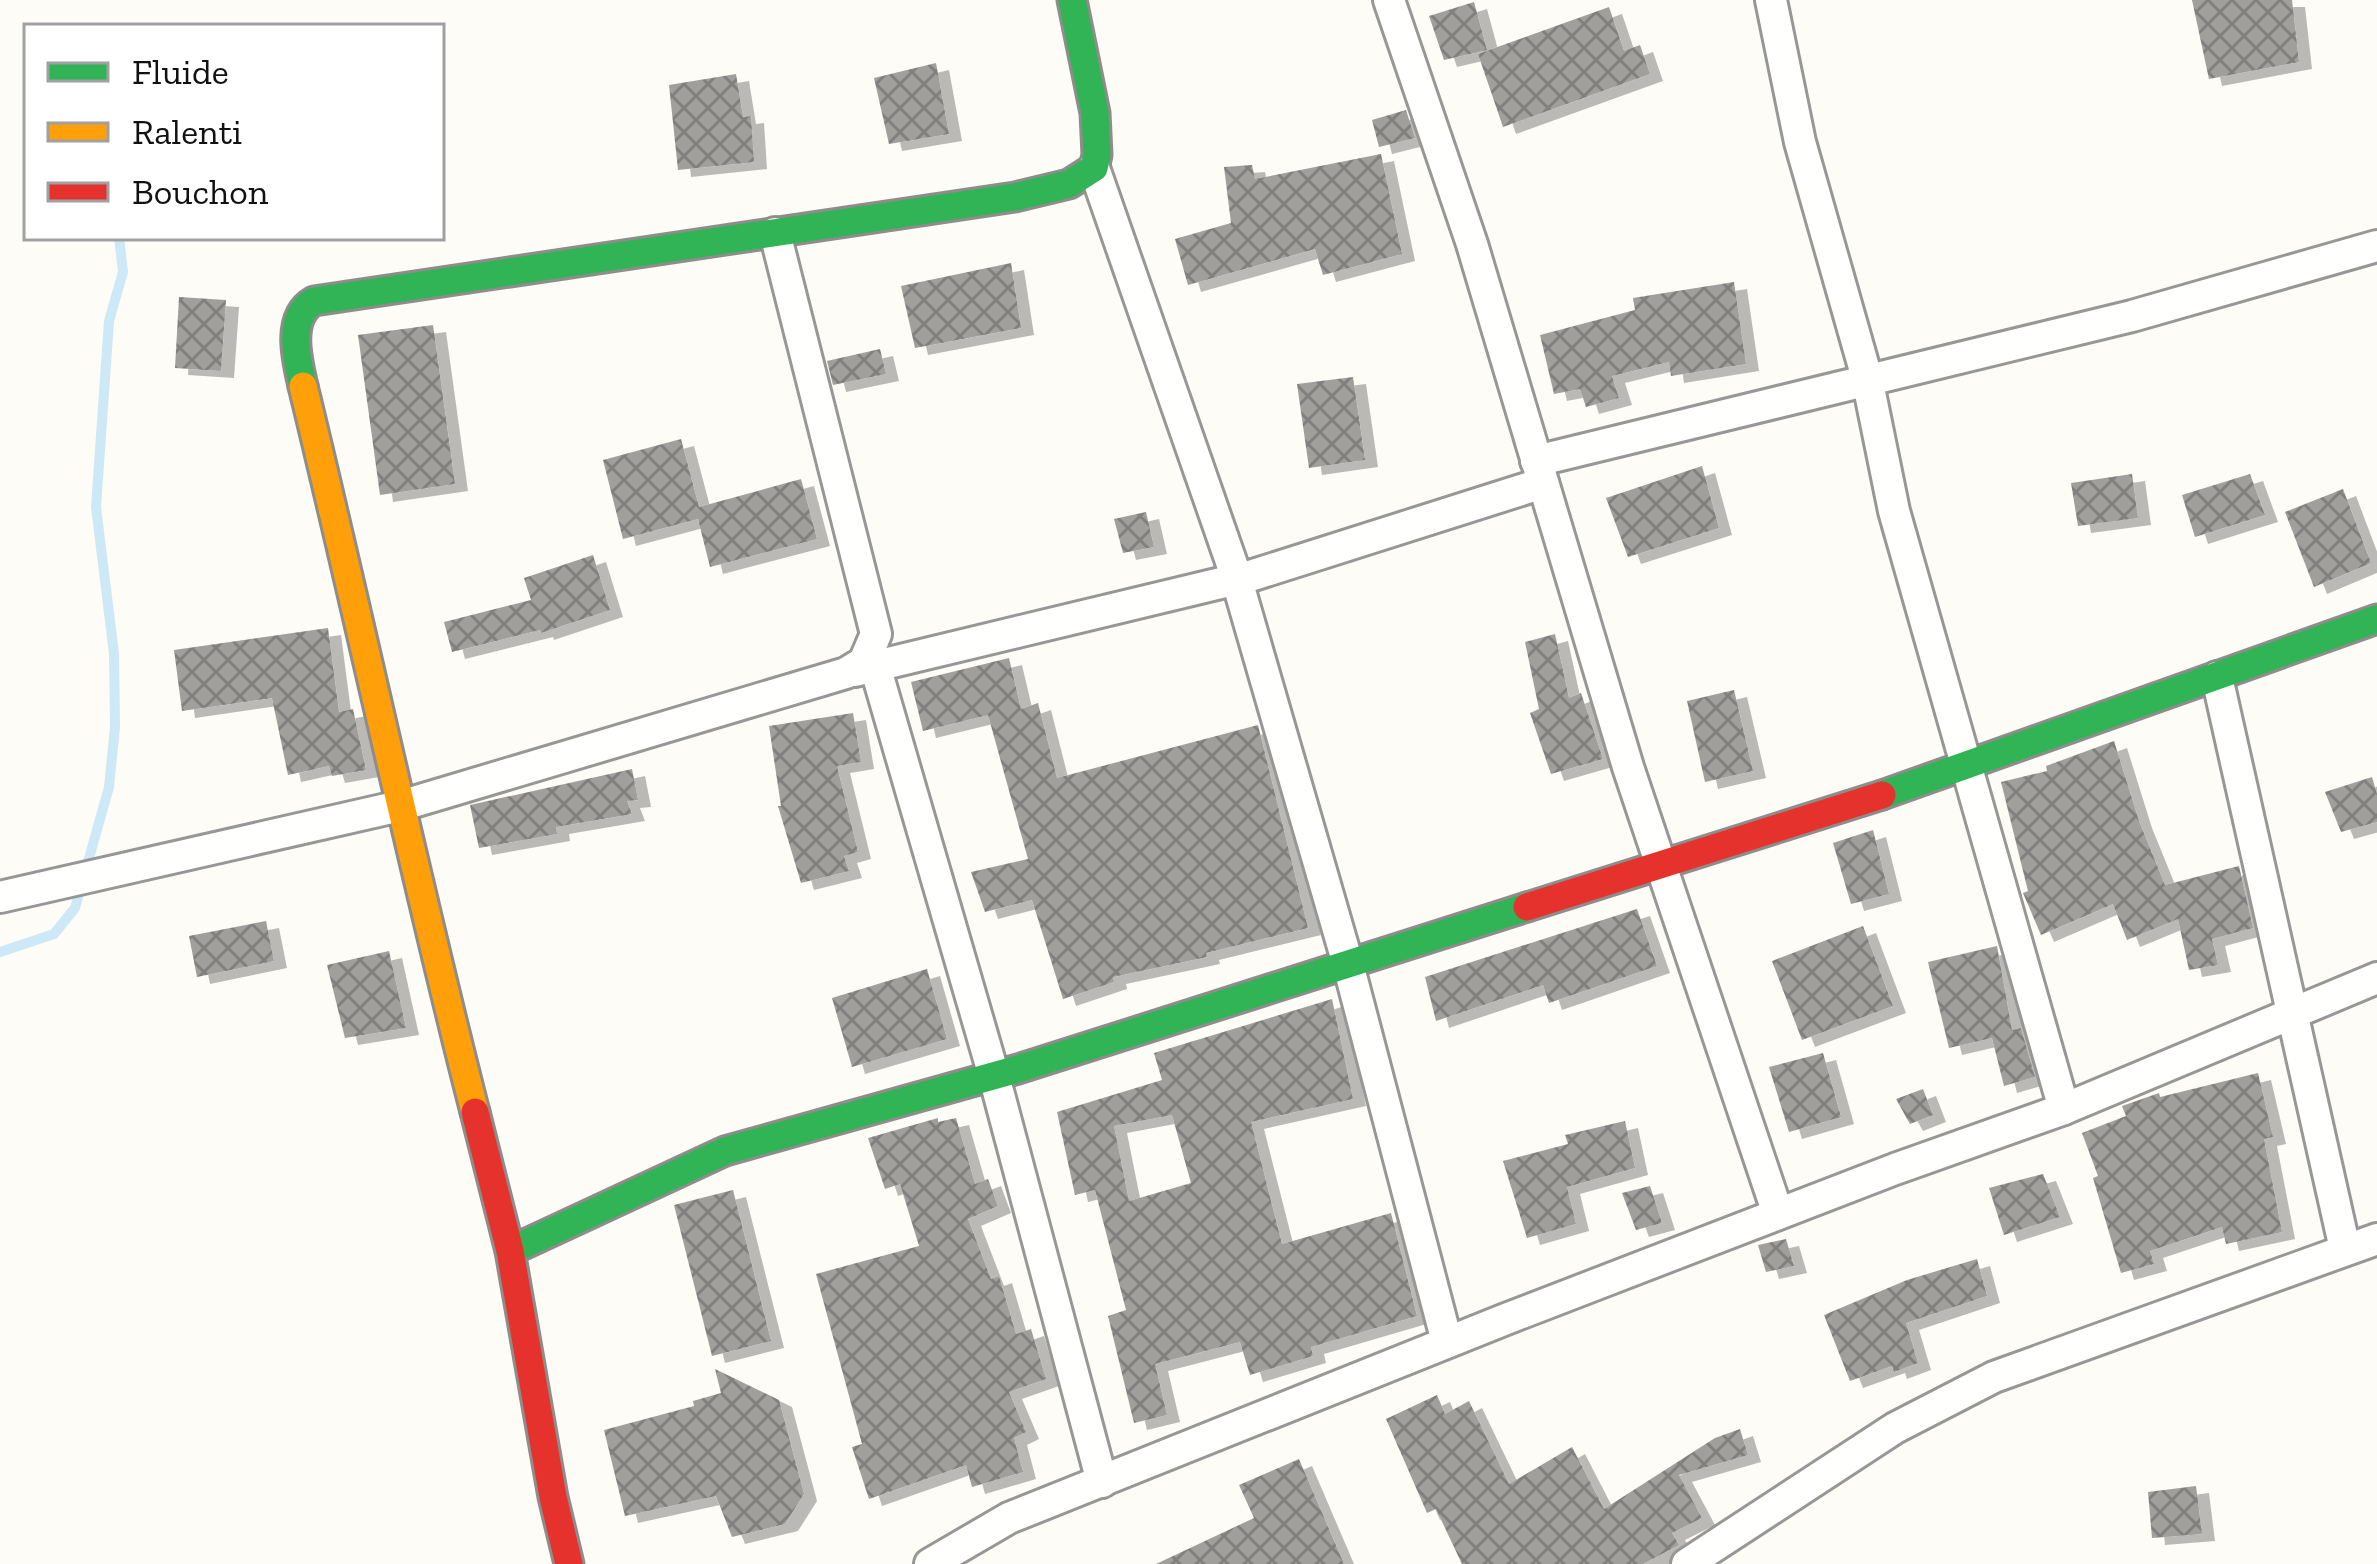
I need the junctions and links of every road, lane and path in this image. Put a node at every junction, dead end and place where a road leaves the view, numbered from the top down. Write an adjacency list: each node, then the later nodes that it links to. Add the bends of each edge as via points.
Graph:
1 (1072, 0): 4 (street, via 1100,142)
2 (1389, 0): 8 (street)
3 (1772, 0): 7 (street, via 1800,142)
4 (1094, 168): 5 (street, via 1015,196); 9 (street)
5 (776, 233): 11 (street, via 876,634); 14 (street, via 315,298 299,311 298,365)
6 (2377, 246): 7 (street, via 2132,316)
7 (1867, 378): 8 (street); 13 (street, via 1894,512)
8 (1539, 472): 9 (street); 15 (street)
9 (1237, 580): 11 (street); 17 (street)
10 (2377, 619): 12 (street)
11 (860, 670): 14 (street); 20 (street)
12 (2217, 677): 13 (street); 19 (street)
13 (1966, 768): 15 (street); 21 (street)
14 (400, 806): 16 (street); 25 (street)
15 (1661, 864): 17 (street); 22 (street)
16 (0, 897)
17 (1348, 964): 20 (street); 26 (street)
18 (2377, 978): 19 (street)
19 (2292, 1012): 21 (street); 24 (street)
20 (994, 1076): 25 (street, via 725,1150); 27 (street)
21 (2063, 1109): 22 (street)
22 (1778, 1214): 26 (street)
23 (2377, 1239): 24 (street)
24 (2345, 1249): 30 (street, via 1994,1377 1894,1428)
25 (510, 1251): 28 (street)
26 (1447, 1342): 27 (street)
27 (1102, 1482): 29 (street, via 1009,1518)
28 (568, 1564)
29 (930, 1564)
30 (1687, 1564)

